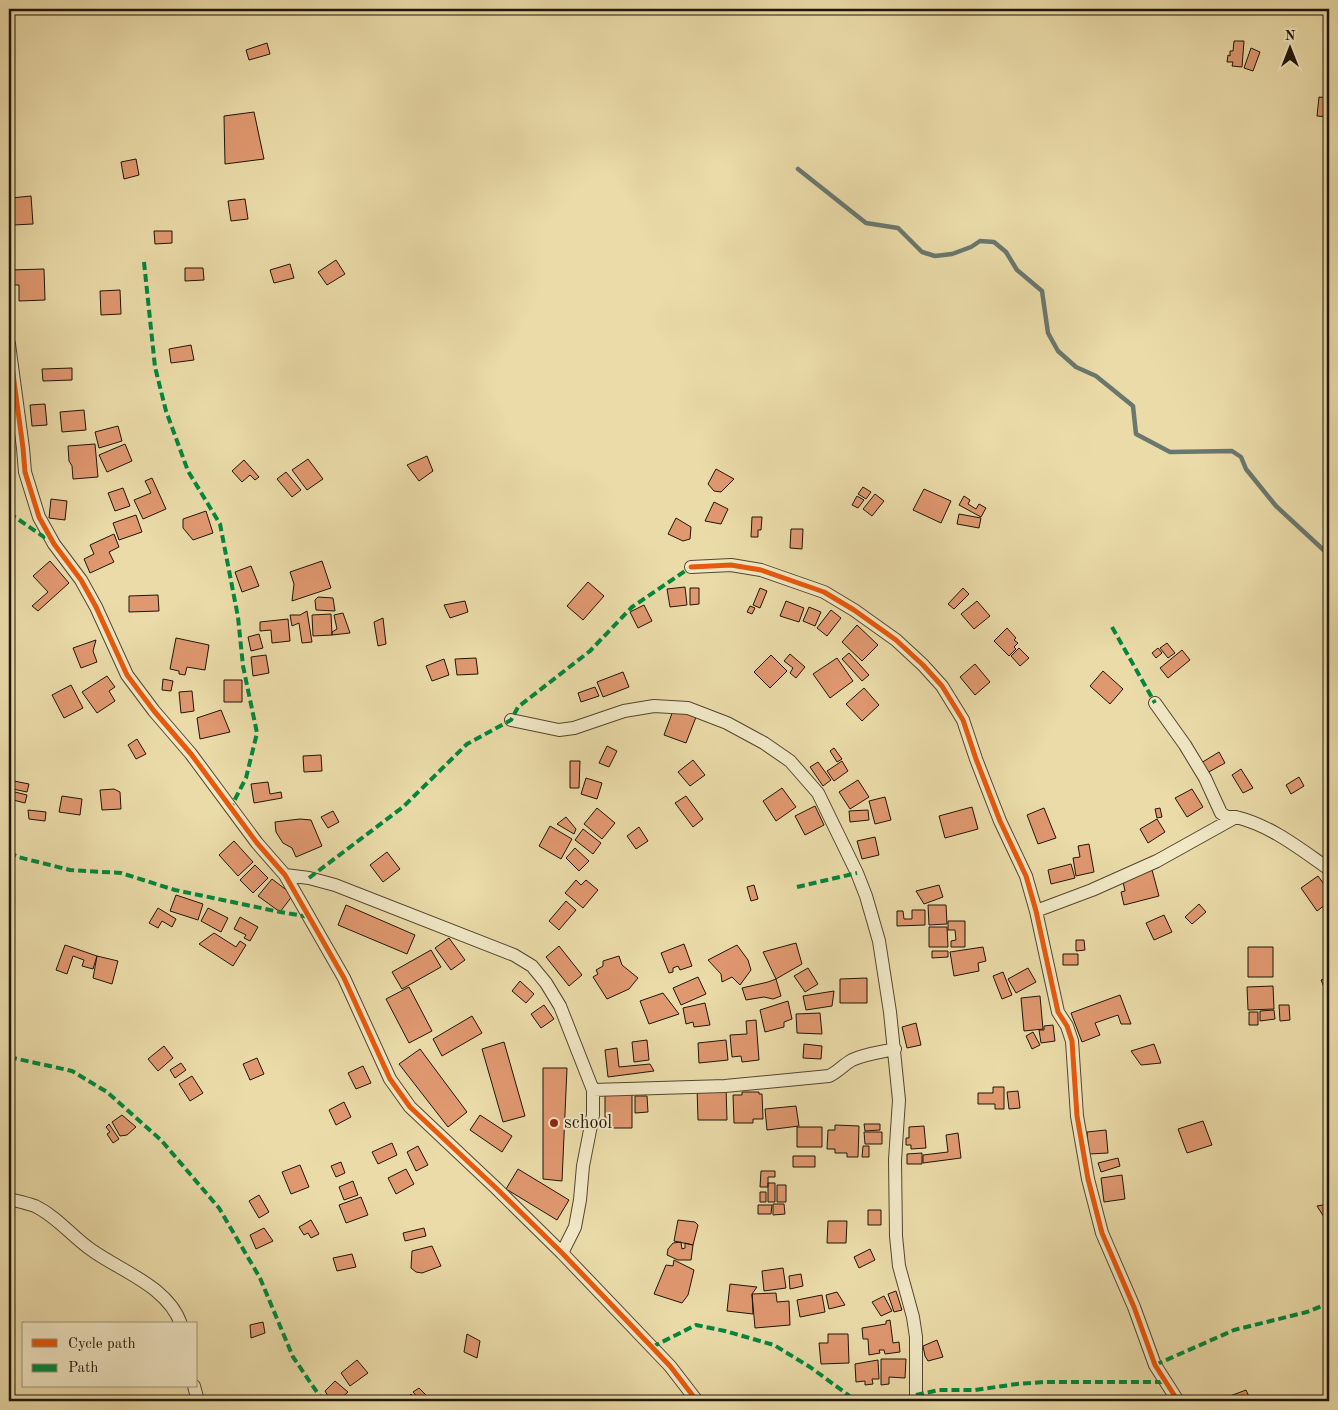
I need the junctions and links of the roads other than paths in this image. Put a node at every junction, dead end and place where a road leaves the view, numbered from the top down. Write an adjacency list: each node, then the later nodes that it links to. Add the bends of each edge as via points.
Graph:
1 (9, 344): 7 (street, via 25,472 38,516 81,580 127,675)
2 (691, 567): 8 (street, via 731,565 761,570 824,592 889,635 923,665 942,686 963,720 1000,821 1026,876)
3 (1155, 703): 5 (street, via 1185,745 1221,813)
4 (511, 720): 9 (street, via 559,730 624,711 654,706 688,708 727,723 790,761 818,793 846,847 866,896 879,941)
5 (1236, 817): 6 (street, via 1276,833); 8 (street, via 1157,861)
6 (1329, 870)
7 (285, 875): 10 (street, via 335,885 514,954 532,966 560,1006); 12 (street, via 344,978 390,1079 410,1107)
8 (1036, 911): 18 (street, via 1058,1012 1072,1041 1077,1116 1102,1233 1155,1365)
9 (895, 1049): 10 (street, via 853,1059 838,1072 820,1077 725,1086); 17 (street, via 899,1100 895,1160 896,1236 899,1266 915,1330)
10 (592, 1090): 12 (street, via 593,1115 577,1218)
11 (9, 1199): 13 (street, via 35,1206 92,1251 158,1292)
12 (562, 1253): 16 (street, via 670,1366)
13 (180, 1322)
14 (195, 1388): 15 (street)
15 (198, 1401)
16 (697, 1401)
17 (916, 1401)
18 (1178, 1401)

